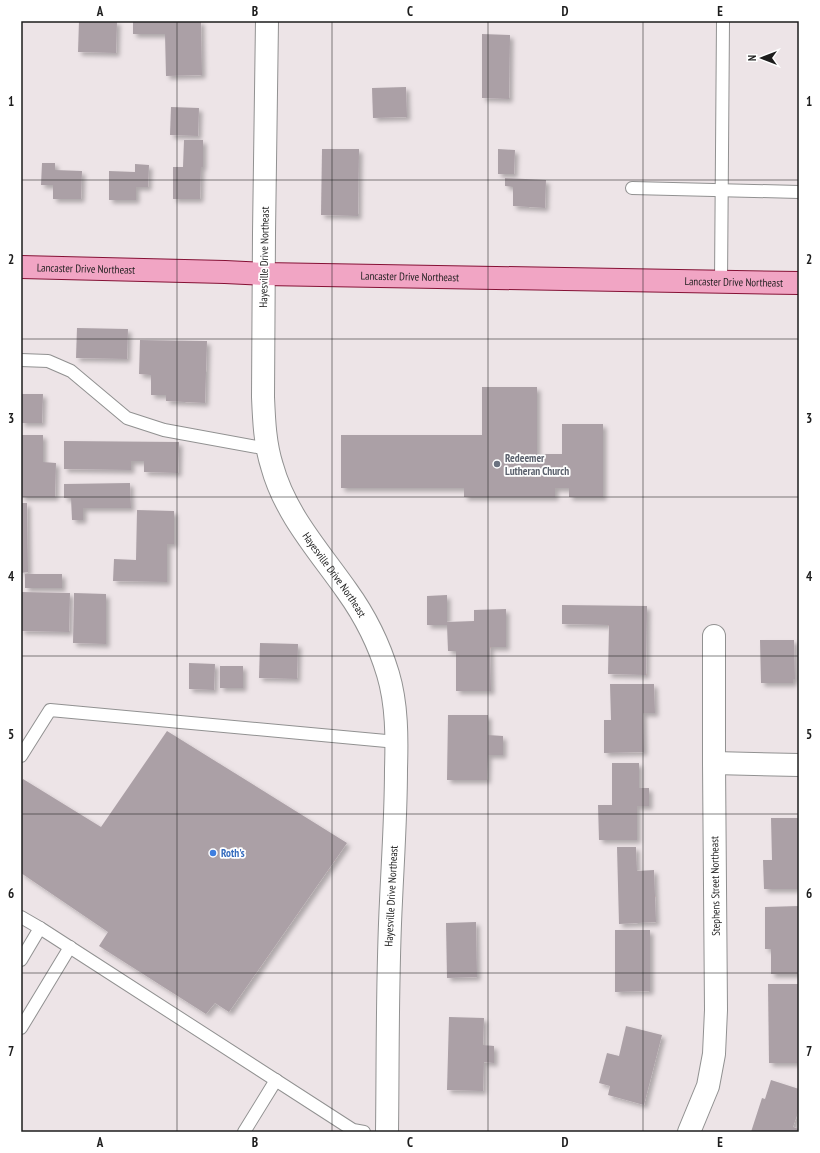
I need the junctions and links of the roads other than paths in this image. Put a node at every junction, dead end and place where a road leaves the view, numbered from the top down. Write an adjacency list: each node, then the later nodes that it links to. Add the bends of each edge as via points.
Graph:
1 (268, 21): 7 (street, Hayesville Drive Northeast)
2 (723, 21): 4 (lane)
3 (632, 188): 4 (lane)
4 (722, 190): 5 (lane); 8 (lane)
5 (799, 192)
6 (21, 267): 7 (main road, Lancaster Drive Northeast)
7 (264, 274): 8 (main road, Lancaster Drive Northeast); 11 (street, Hayesville Drive Northeast, via 263,398)
8 (721, 282): 9 (main road, Lancaster Drive Northeast)
9 (799, 283)
10 (21, 360): 11 (lane, via 48,361 71,370 127,418 164,430)
11 (268, 449): 13 (street, Hayesville Drive Northeast, via 283,496 300,527 348,592 378,645 394,703)
12 (714, 636): 15 (street, Stephens Street Northeast)
13 (397, 742): 14 (lane, via 50,710); 25 (street, Hayesville Drive Northeast, via 389,952)
14 (21, 756)
15 (714, 763): 16 (street); 26 (street, Stephens Street Northeast, via 714,1054 708,1086)
16 (799, 765)
17 (21, 917): 18 (lane)
18 (40, 928): 19 (lane); 20 (lane)
19 (70, 947): 21 (lane); 22 (lane)
20 (21, 960)
21 (21, 1028)
22 (276, 1080): 23 (lane); 24 (lane, via 353,1130)
23 (244, 1132)
24 (364, 1132)
25 (387, 1132)
26 (689, 1132)

